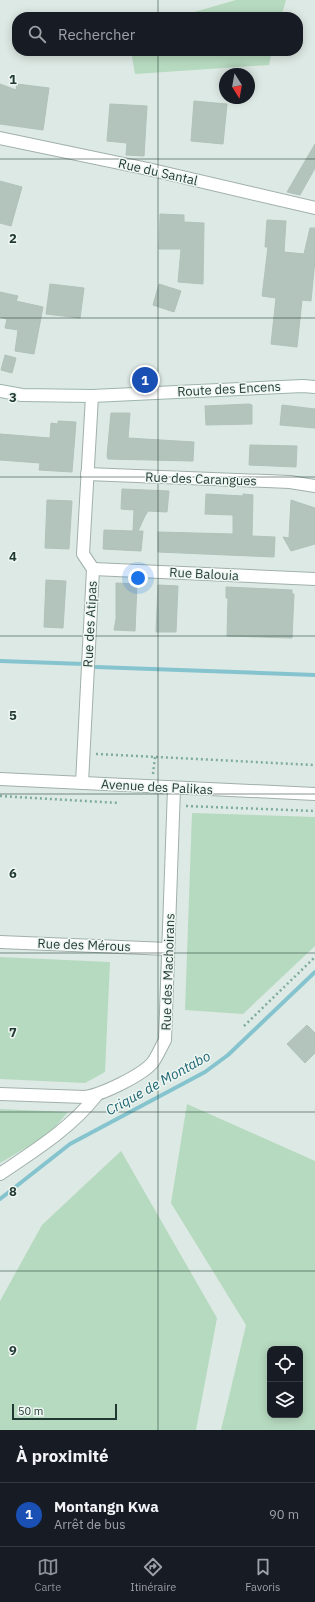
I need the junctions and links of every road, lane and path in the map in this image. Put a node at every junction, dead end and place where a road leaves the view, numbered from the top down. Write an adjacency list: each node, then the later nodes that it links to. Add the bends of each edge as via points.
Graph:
1 (0, 138): 2 (street, Rue du Santal)
2 (315, 208)
3 (315, 387): 5 (street, Route des Encens)
4 (0, 391): 5 (street, Route des Encens, via 22,395)
5 (92, 396): 6 (street, Rue des Atipas)
6 (87, 474): 7 (street, Rue des Carangues, via 290,482); 8 (street, Rue des Atipas, via 83,554)
7 (315, 486)
8 (93, 569): 9 (street, Rue Balouia); 15 (street, Rue des Atipas)
9 (315, 579)
10 (90, 753): 11 (path)
11 (154, 757): 12 (path); 14 (path)
12 (315, 766)
13 (0, 779): 15 (street, Avenue des Palikas)
14 (153, 779)
15 (82, 783): 16 (street, Avenue des Palikas)
16 (174, 788): 17 (street, Avenue des Palikas); 23 (street, Rue des Machoirans)
17 (315, 794)
18 (0, 796): 19 (path)
19 (119, 803)
20 (184, 806): 21 (path)
21 (315, 811)
22 (0, 942): 23 (street, Rue des Mérous)
23 (168, 949): 27 (street, Rue des Machoirans, via 165,1040 152,1063)
24 (315, 957): 25 (path)
25 (244, 1026)
26 (0, 1094): 27 (street, Rue des Machoirans, via 85,1098)
27 (96, 1096): 28 (street, via 52,1138)
28 (0, 1174)

